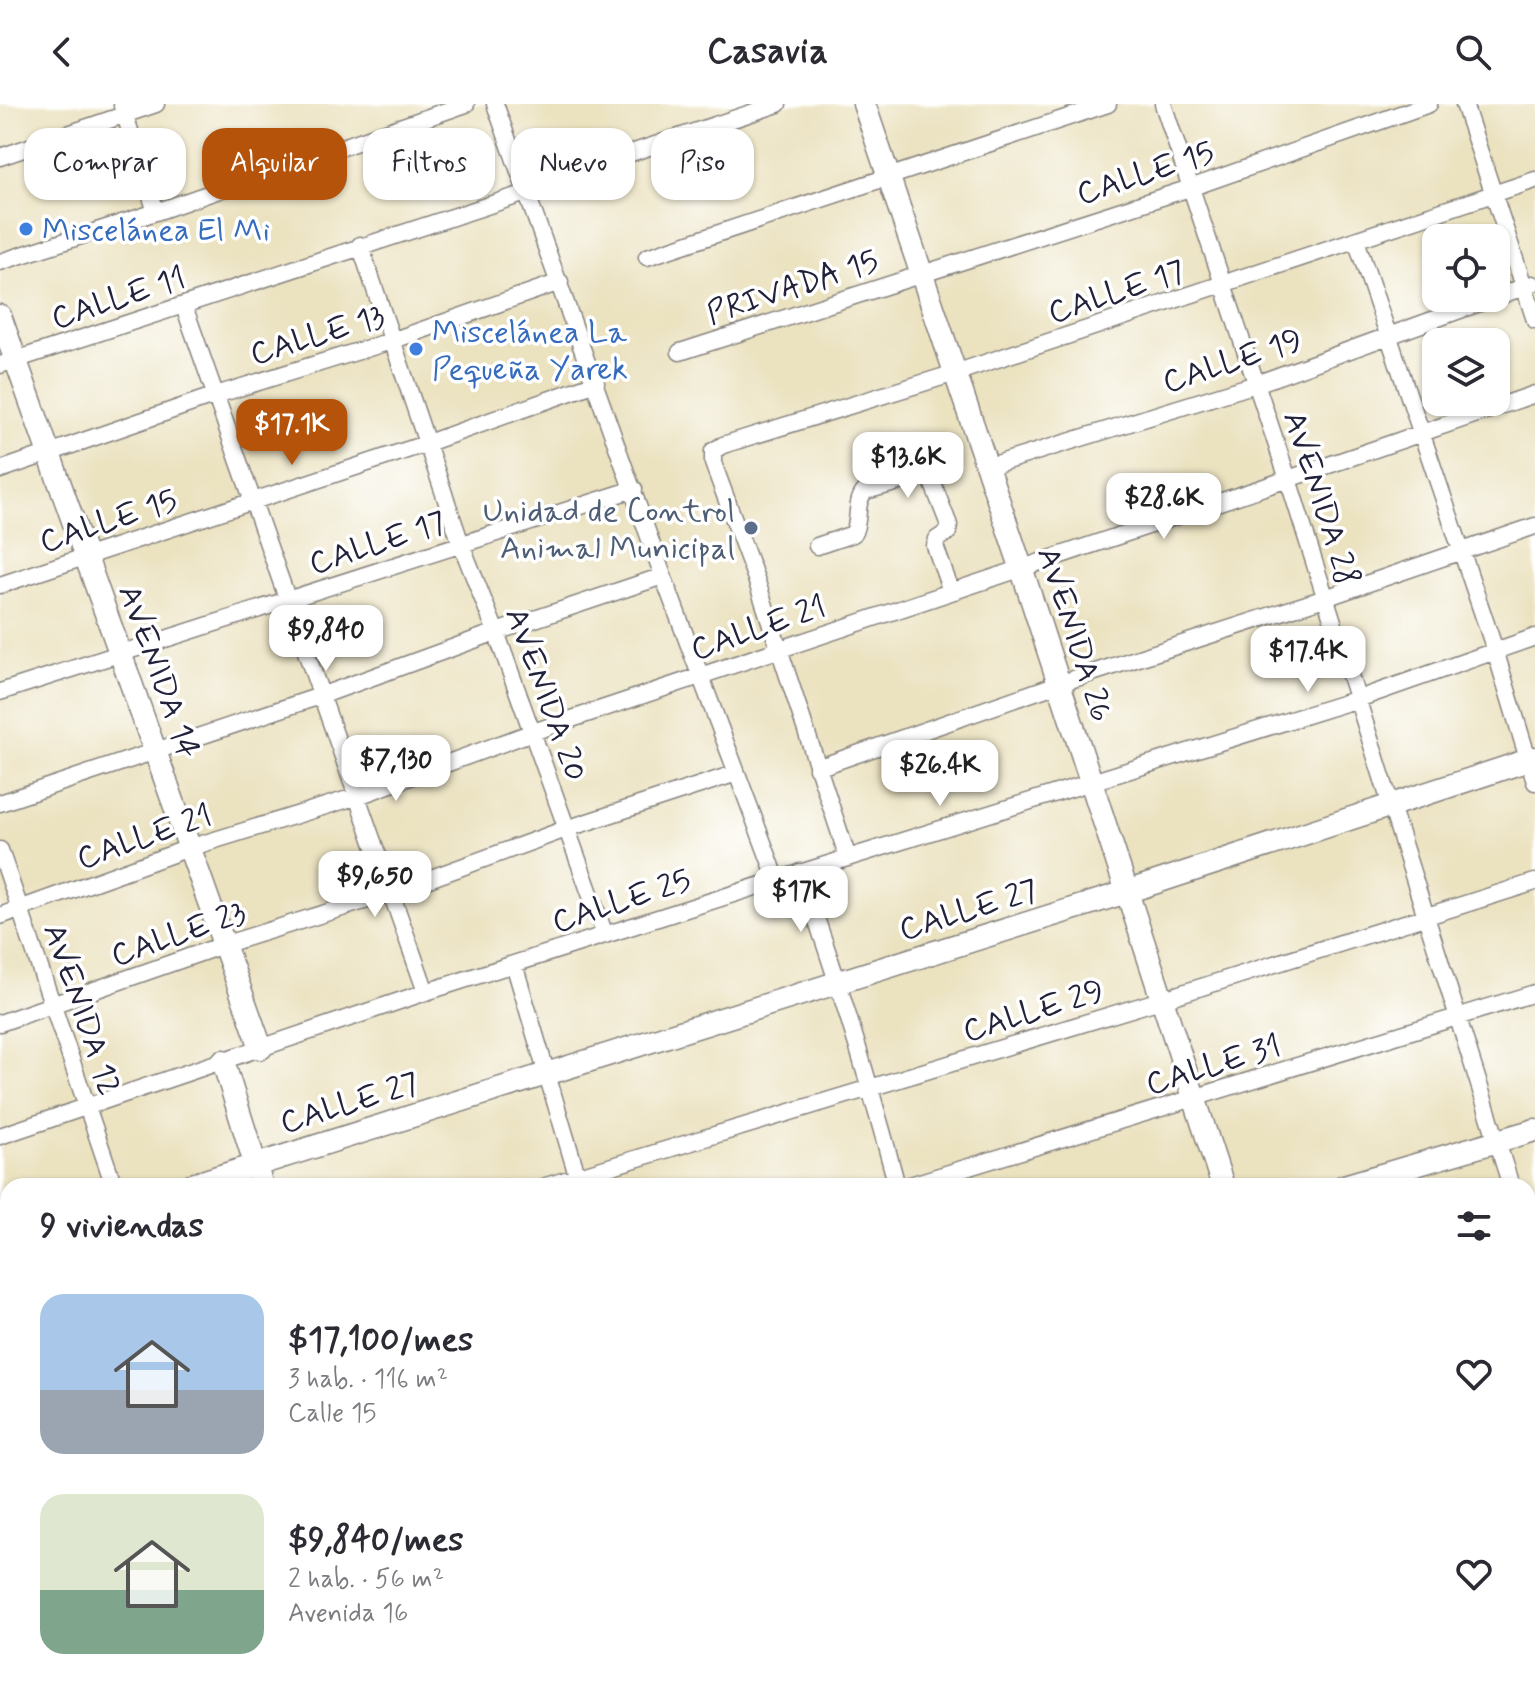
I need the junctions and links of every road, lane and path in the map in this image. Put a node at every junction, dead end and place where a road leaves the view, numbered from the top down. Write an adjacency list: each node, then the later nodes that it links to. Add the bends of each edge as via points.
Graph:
1 (156, 104): 10 (street)
2 (466, 104): 20 (street)
3 (495, 104): 11 (street)
4 (778, 104): 12 (street)
5 (864, 104): 14 (main road, AVENIDA 26)
6 (1108, 104): 14 (street)
7 (1163, 104): 16 (street, AVENIDA 28)
8 (1429, 104): 16 (street, CALLE 15)
9 (1464, 104): 17 (street)
10 (123, 109): 13 (street); 20 (street)
11 (511, 150)
12 (635, 152)
13 (0, 157)
14 (889, 177): 23 (street); 25 (main road, AVENIDA 26)
15 (1535, 180): 17 (street, CALLE 17)
16 (1190, 188): 25 (street, CALLE 15); 27 (street, AVENIDA 28)
17 (1495, 193): 21 (street, CALLE 17); 28 (street)
18 (511, 198): 22 (street, CALLE 11)
19 (529, 200): 26 (street)
20 (156, 212): 24 (street)
21 (1356, 240): 27 (street, CALLE 17); 34 (street)
22 (360, 245): 30 (street, CALLE 11); 35 (street, AVENIDA 20)
23 (647, 257)
24 (0, 262)
25 (921, 274): 36 (street, PRIVADA 15); 38 (main road, AVENIDA 26)
26 (560, 282): 35 (street, CALLE 13); 39 (street)
27 (1223, 285): 38 (street, CALLE 17); 40 (street, AVENIDA 28)
28 (1530, 285): 29 (street, CALLE 19); 33 (street)
29 (1510, 292)
30 (184, 306): 37 (street, CALLE 11); 42 (street)
31 (1453, 312): 34 (street, CALLE 19)
32 (0, 316): 37 (main road, AVENIDA 14)
33 (1535, 320)
34 (1390, 335): 40 (street, CALLE 19); 43 (street)
35 (391, 341): 42 (street, CALLE 13); 44 (street, AVENIDA 20)
36 (680, 352)
37 (8, 362): 45 (main road, AVENIDA 14)
38 (955, 373): 46 (main road, AVENIDA 26); 64 (street, CALLE 17, via 713,451)
39 (596, 383): 44 (street, CALLE 15); 49 (street)
40 (1256, 384): 46 (street, CALLE 19); 48 (street, AVENIDA 28)
41 (1535, 394): 43 (street, CALLE 21)
42 (216, 395): 45 (street, CALLE 13); 50 (street)
43 (1423, 432): 48 (street, CALLE 21); 54 (street)
44 (425, 444): 50 (street, CALLE 15); 52 (street, AVENIDA 20)
45 (49, 454): 47 (street, CALLE 13); 55 (main road, AVENIDA 14)
46 (987, 467): 56 (main road, AVENIDA 26)
47 (0, 470)
48 (1288, 479): 56 (street, CALLE 21); 60 (street, AVENIDA 28)
49 (634, 489): 52 (street, CALLE 17); 57 (street)
50 (253, 501): 55 (street, CALLE 15); 61 (street)
51 (1535, 526): 54 (street)
52 (461, 544): 61 (street, CALLE 17); 62 (street, AVENIDA 20)
53 (817, 546): 59 (street, via 853,534 865,491 929,474 949,525 935,546)
54 (1460, 551): 60 (street); 65 (street)
55 (85, 556): 58 (street, CALLE 15); 66 (main road, AVENIDA 14)
56 (1021, 567): 59 (street, CALLE 21); 68 (main road, AVENIDA 26)
57 (663, 576): 62 (street); 67 (street)
58 (0, 585)
59 (951, 591): 64 (street, CALLE 21)
60 (1325, 598): 68 (street); 71 (street, AVENIDA 28)
61 (289, 601): 66 (street, CALLE 17); 70 (street)
62 (496, 632): 70 (street); 72 (street, AVENIDA 20)
63 (1535, 637): 65 (street, CALLE 25)
64 (780, 650): 67 (street, CALLE 21); 75 (street)
65 (1495, 650): 71 (street, CALLE 25); 74 (street)
66 (119, 653): 69 (street, CALLE 17); 73 (main road, AVENIDA 14)
67 (702, 676): 72 (street, CALLE 21); 76 (street)
68 (1058, 684): 75 (street); 77 (main road, AVENIDA 26)
69 (0, 692)
70 (323, 695): 73 (street); 79 (street)
71 (1358, 699): 77 (street, CALLE 25); 81 (street, AVENIDA 28)
72 (533, 732): 79 (street, CALLE 21); 82 (street, AVENIDA 20)
73 (154, 751): 80 (street); 83 (main road, AVENIDA 14)
74 (1532, 759): 78 (street); 81 (main road, CALLE 27)
75 (817, 768): 85 (street)
76 (737, 773): 82 (street, CALLE 23); 87 (street)
77 (1091, 782): 85 (street, CALLE 25); 90 (main road, AVENIDA 26)
78 (1535, 782)
79 (358, 796): 83 (street, CALLE 21); 89 (street)
80 (0, 803)
81 (1391, 805): 90 (main road, CALLE 27); 93 (street, AVENIDA 28)
82 (566, 829): 89 (street, CALLE 23); 94 (street, AVENIDA 20)
83 (189, 848): 91 (street, CALLE 21); 95 (main road, AVENIDA 14)
84 (0, 850): 91 (street, AVENIDA 12)
85 (848, 858): 86 (street, CALLE 25)
86 (800, 872): 87 (street, CALLE 25); 97 (street)
87 (777, 880): 94 (street, CALLE 25)
88 (1535, 882): 93 (street, CALLE 29)
89 (393, 892): 95 (street, CALLE 23); 98 (street)
90 (1128, 892): 97 (main road, CALLE 27); 100 (main road, AVENIDA 26)
91 (20, 910): 92 (street, CALLE 21); 101 (street, AVENIDA 12)
92 (0, 916)
93 (1425, 916): 100 (street, CALLE 29); 102 (street, AVENIDA 28)
94 (605, 935): 96 (street, CALLE 25)
95 (223, 945): 101 (street, CALLE 23); 104 (main road, AVENIDA 14)
96 (514, 964): 98 (street, CALLE 25); 106 (street)
97 (839, 983): 106 (main road, CALLE 27); 107 (street)
98 (426, 992): 104 (street, CALLE 25)
99 (1535, 993): 102 (street, CALLE 31)
100 (1164, 999): 107 (street, CALLE 29); 108 (main road, AVENIDA 26)
101 (53, 1006): 103 (street, CALLE 23); 109 (street, AVENIDA 12)
102 (1458, 1018): 108 (street, CALLE 31); 112 (street, AVENIDA 28)
103 (0, 1023)
104 (261, 1048): 105 (street, CALLE 25)
105 (223, 1061): 109 (street, CALLE 25); 113 (main road)
106 (547, 1074): 113 (main road, CALLE 27); 115 (street)
107 (871, 1088): 116 (street, CALLE 29); 117 (street)
108 (1195, 1099): 118 (street, CALLE 31); 119 (main road, AVENIDA 26)
109 (87, 1107): 111 (street, CALLE 25); 114 (street, AVENIDA 12)
110 (1535, 1130): 112 (main road)
111 (0, 1136)
112 (1497, 1141): 120 (main road); 121 (street, AVENIDA 28)
113 (259, 1176)
114 (111, 1178)
115 (578, 1178)
116 (588, 1178)
117 (895, 1178)
118 (933, 1178)
119 (1220, 1178)
120 (1371, 1178)
121 (1509, 1178)

